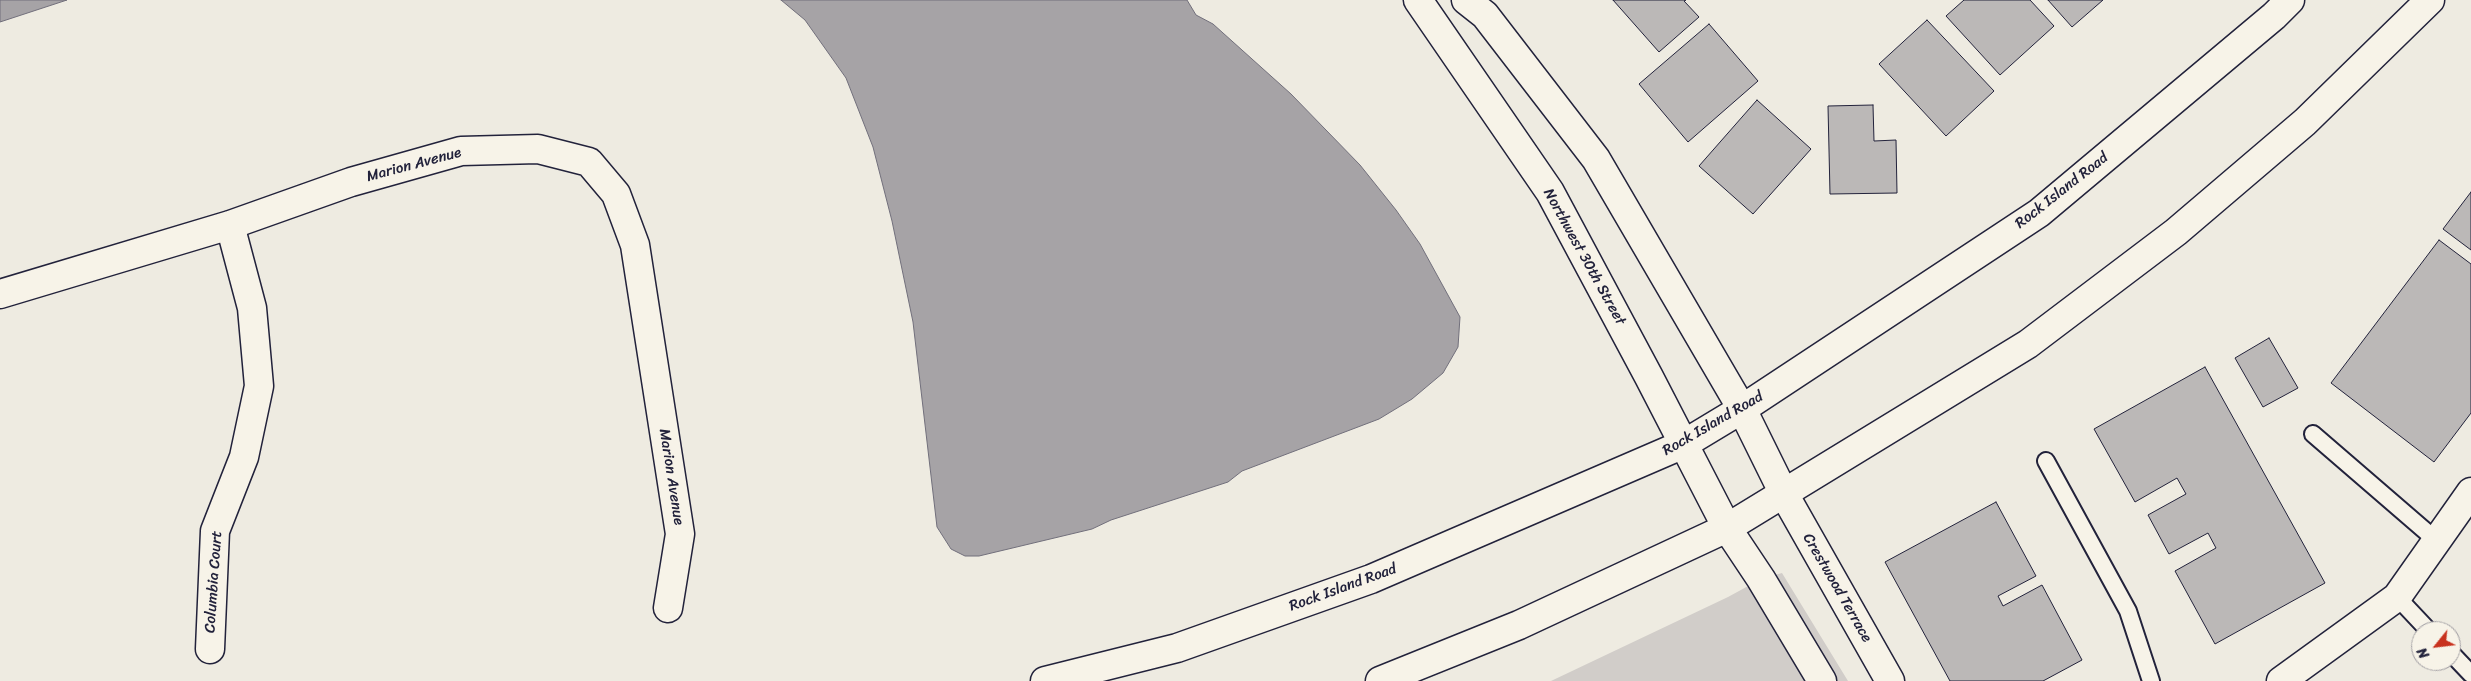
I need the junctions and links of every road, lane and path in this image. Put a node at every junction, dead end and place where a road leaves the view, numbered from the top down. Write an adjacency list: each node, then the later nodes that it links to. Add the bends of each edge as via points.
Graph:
1 (1418, 0): 9 (street, Northwest 30th Street, via 1550,192)
2 (1466, 0): 7 (street, via 1485,15 1596,159)
3 (2290, 0): 7 (street, Rock Island Road, via 2039,213)
4 (2430, 0): 12 (street, via 2305,122 2168,238 2028,344)
5 (230, 225): 6 (street, Marion Avenue); 16 (street, Marion Avenue, via 351,182 461,151 538,149 589,162 616,194 635,244 680,534); 18 (street, Columbia Court, via 252,308 258,386 244,457 215,532)
6 (0, 294)
7 (1742, 409): 9 (street, Rock Island Road); 12 (street)
8 (2313, 434): 14 (lane)
9 (1684, 444): 13 (street, Northwest 30th Street); 21 (street, Rock Island Road, via 1372,580 1177,648)
10 (2046, 461): 25 (lane, via 2128,611)
11 (2471, 492): 14 (street)
12 (1784, 494): 13 (street); 24 (street, Crestwood Terrace)
13 (1727, 528): 22 (street, via 1518,625); 23 (street)
14 (2437, 541): 15 (street)
15 (2397, 597): 17 (lane); 26 (street)
16 (668, 608)
17 (2420, 621)
18 (210, 649)
19 (2461, 664): 20 (lane)
20 (2471, 674)
21 (1045, 681)
22 (1380, 681)
23 (1822, 681)
24 (1890, 681)
25 (2151, 681)
26 (2281, 681)

